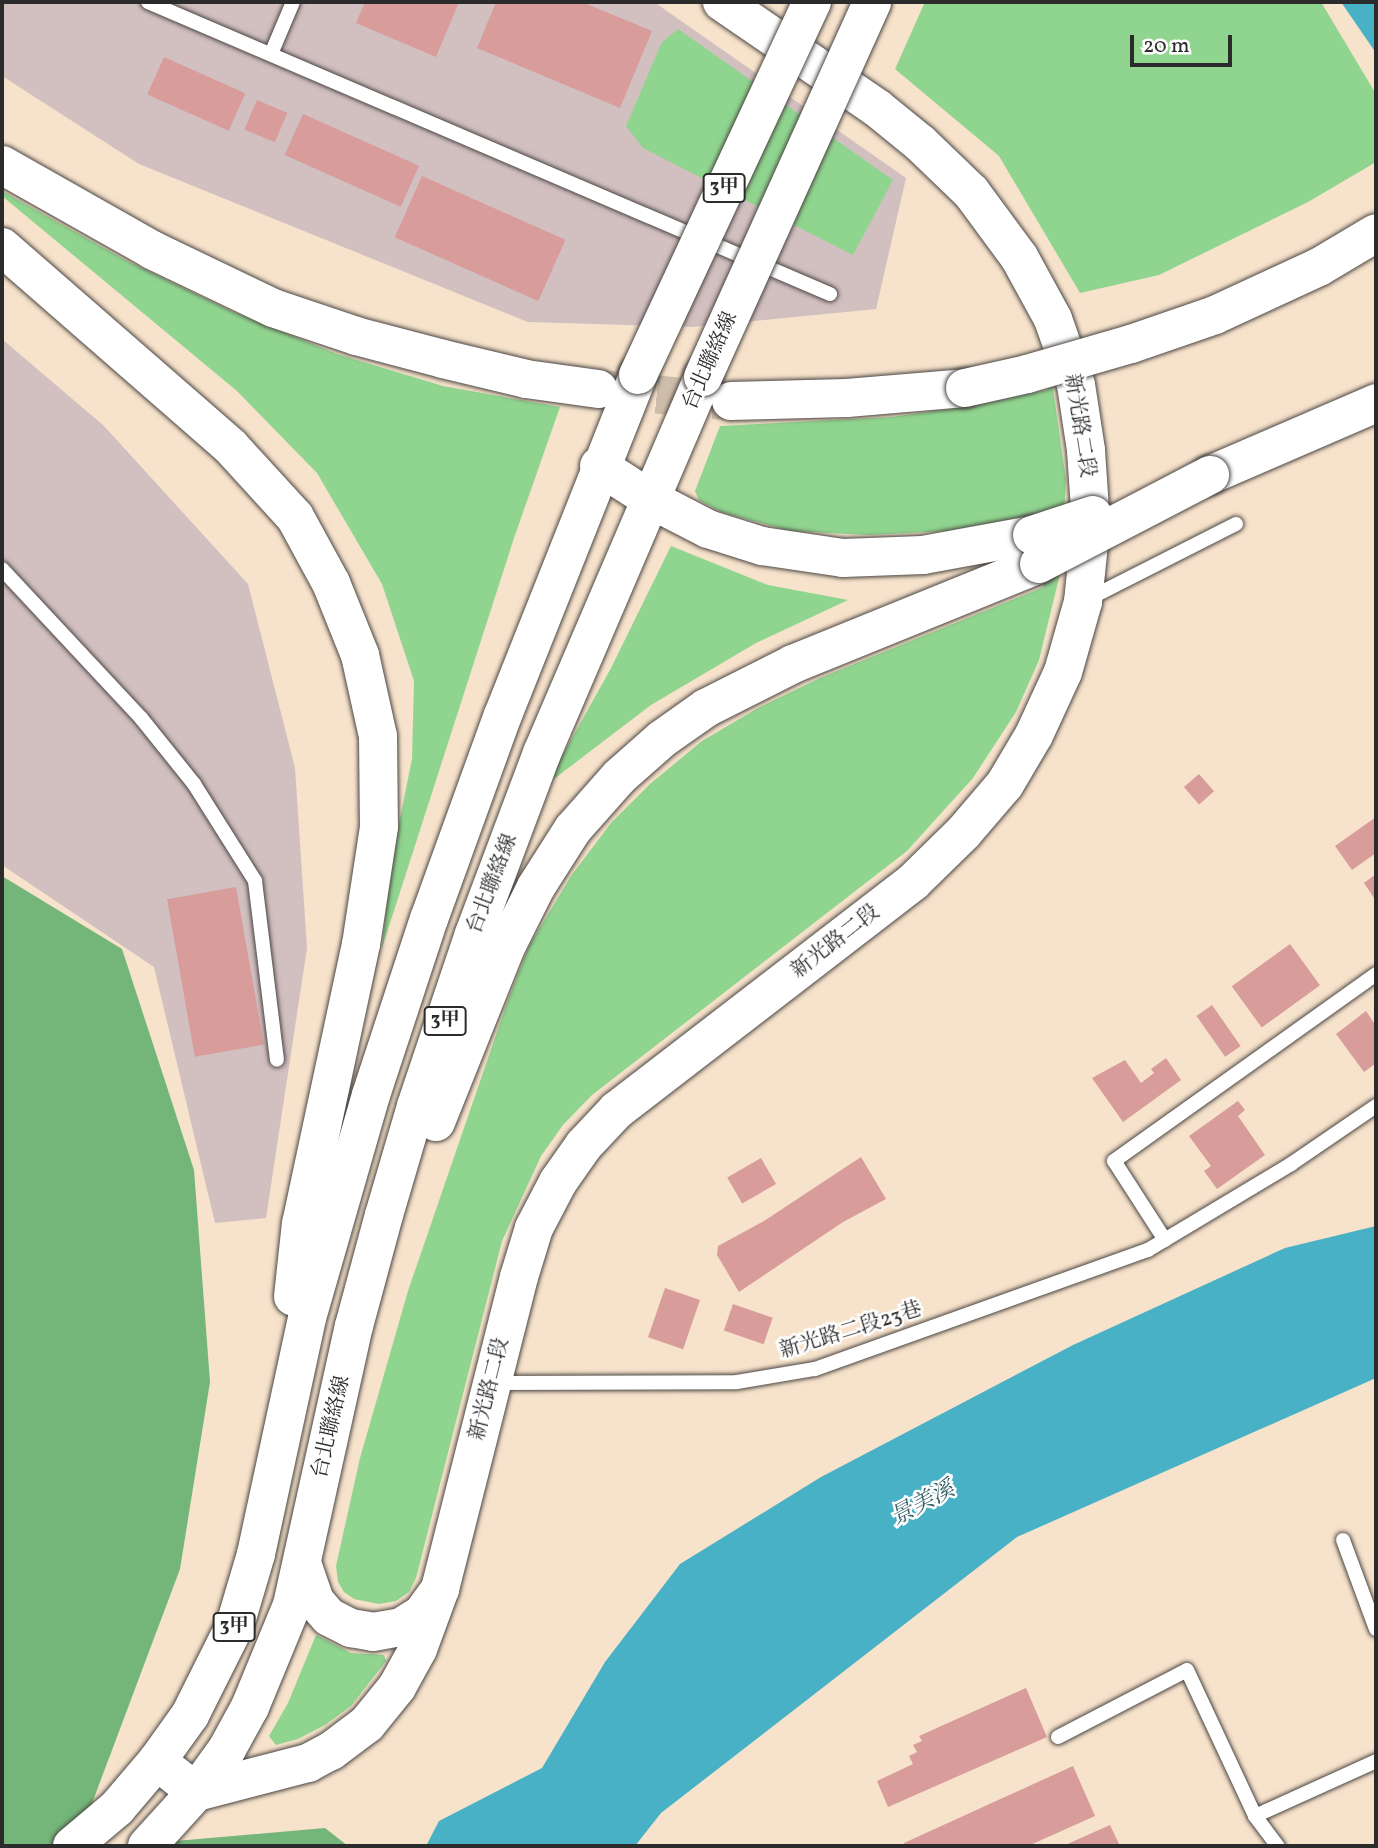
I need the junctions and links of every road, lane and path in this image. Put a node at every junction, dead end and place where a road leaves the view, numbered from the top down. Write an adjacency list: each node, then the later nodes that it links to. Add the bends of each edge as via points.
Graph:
1 (148, 2): 6 (lane)
2 (293, 2): 6 (lane)
3 (722, 2): 19 (main road, 新光路二段, via 877,108 920,143 971,192 1019,257 1053,319 1076,385 1091,524)
4 (812, 2): 14 (main road, 3甲, bridge)
5 (873, 2): 12 (main road, 台北聯絡線 / 3甲, bridge)
6 (271, 54): 10 (lane)
7 (2, 165): 11 (main road, via 152,250 273,308 443,359 526,379)
8 (1376, 233): 12 (main road, bridge, via 1319,267 1215,315 1118,348 965,388 847,398)
9 (2, 247): 26 (main road, via 231,447 295,517 331,583 360,655 378,736 379,827 361,944 301,1223)
10 (830, 294)
11 (598, 389)
12 (717, 389): 15 (main road, 台北聯絡線 / 3甲)
13 (1376, 402): 17 (main road, bridge)
14 (599, 466): 15 (main road); 26 (main road, 3甲, via 429,919 371,1095 307,1318)
15 (650, 499): 17 (main road, via 708,529 762,545 843,558); 24 (main road, 台北聯絡線 / 3甲, via 542,753 474,934 416,1106)
16 (1236, 524): 19 (lane)
17 (1035, 550): 24 (main road, via 706,708 619,777 573,830 536,887 506,947)
18 (2, 569): 21 (lane, via 141,718 194,784 255,881)
19 (1083, 601): 25 (main road, 新光路二段, via 1063,671 1034,735 1005,784 964,832 913,882 617,1110 584,1145 534,1228)
20 (1376, 974): 23 (lane, via 1114,1161)
21 (277, 1059)
22 (1376, 1107): 23 (lane, 新光路二段23巷)
23 (1165, 1240): 25 (lane, 新光路二段23巷, via 972,1315 815,1369 737,1382)
24 (354, 1326): 28 (main road, 台北聯絡線 / 3甲)
25 (492, 1383): 29 (main road, 新光路二段)
26 (272, 1476): 32 (main road, 3甲, via 235,1625 190,1715)
27 (1343, 1539): 30 (lane)
28 (302, 1563): 29 (main road, via 315,1601 329,1617 351,1628 373,1632 401,1627 422,1614); 34 (main road, 台北聯絡線 / 3甲, via 279,1643 250,1707)
29 (440, 1589): 34 (main road, 新光路二段, via 418,1649 397,1687 367,1724 307,1763)
30 (1376, 1629)
31 (1058, 1737): 35 (lane, via 1187,1670)
32 (157, 1761): 34 (main road); 36 (main road, via 117,1808)
33 (1376, 1761): 35 (lane)
34 (196, 1793): 37 (main road, 台北聯絡線)
35 (1255, 1816): 38 (lane)
36 (72, 1846)
37 (147, 1846)
38 (1278, 1846)

